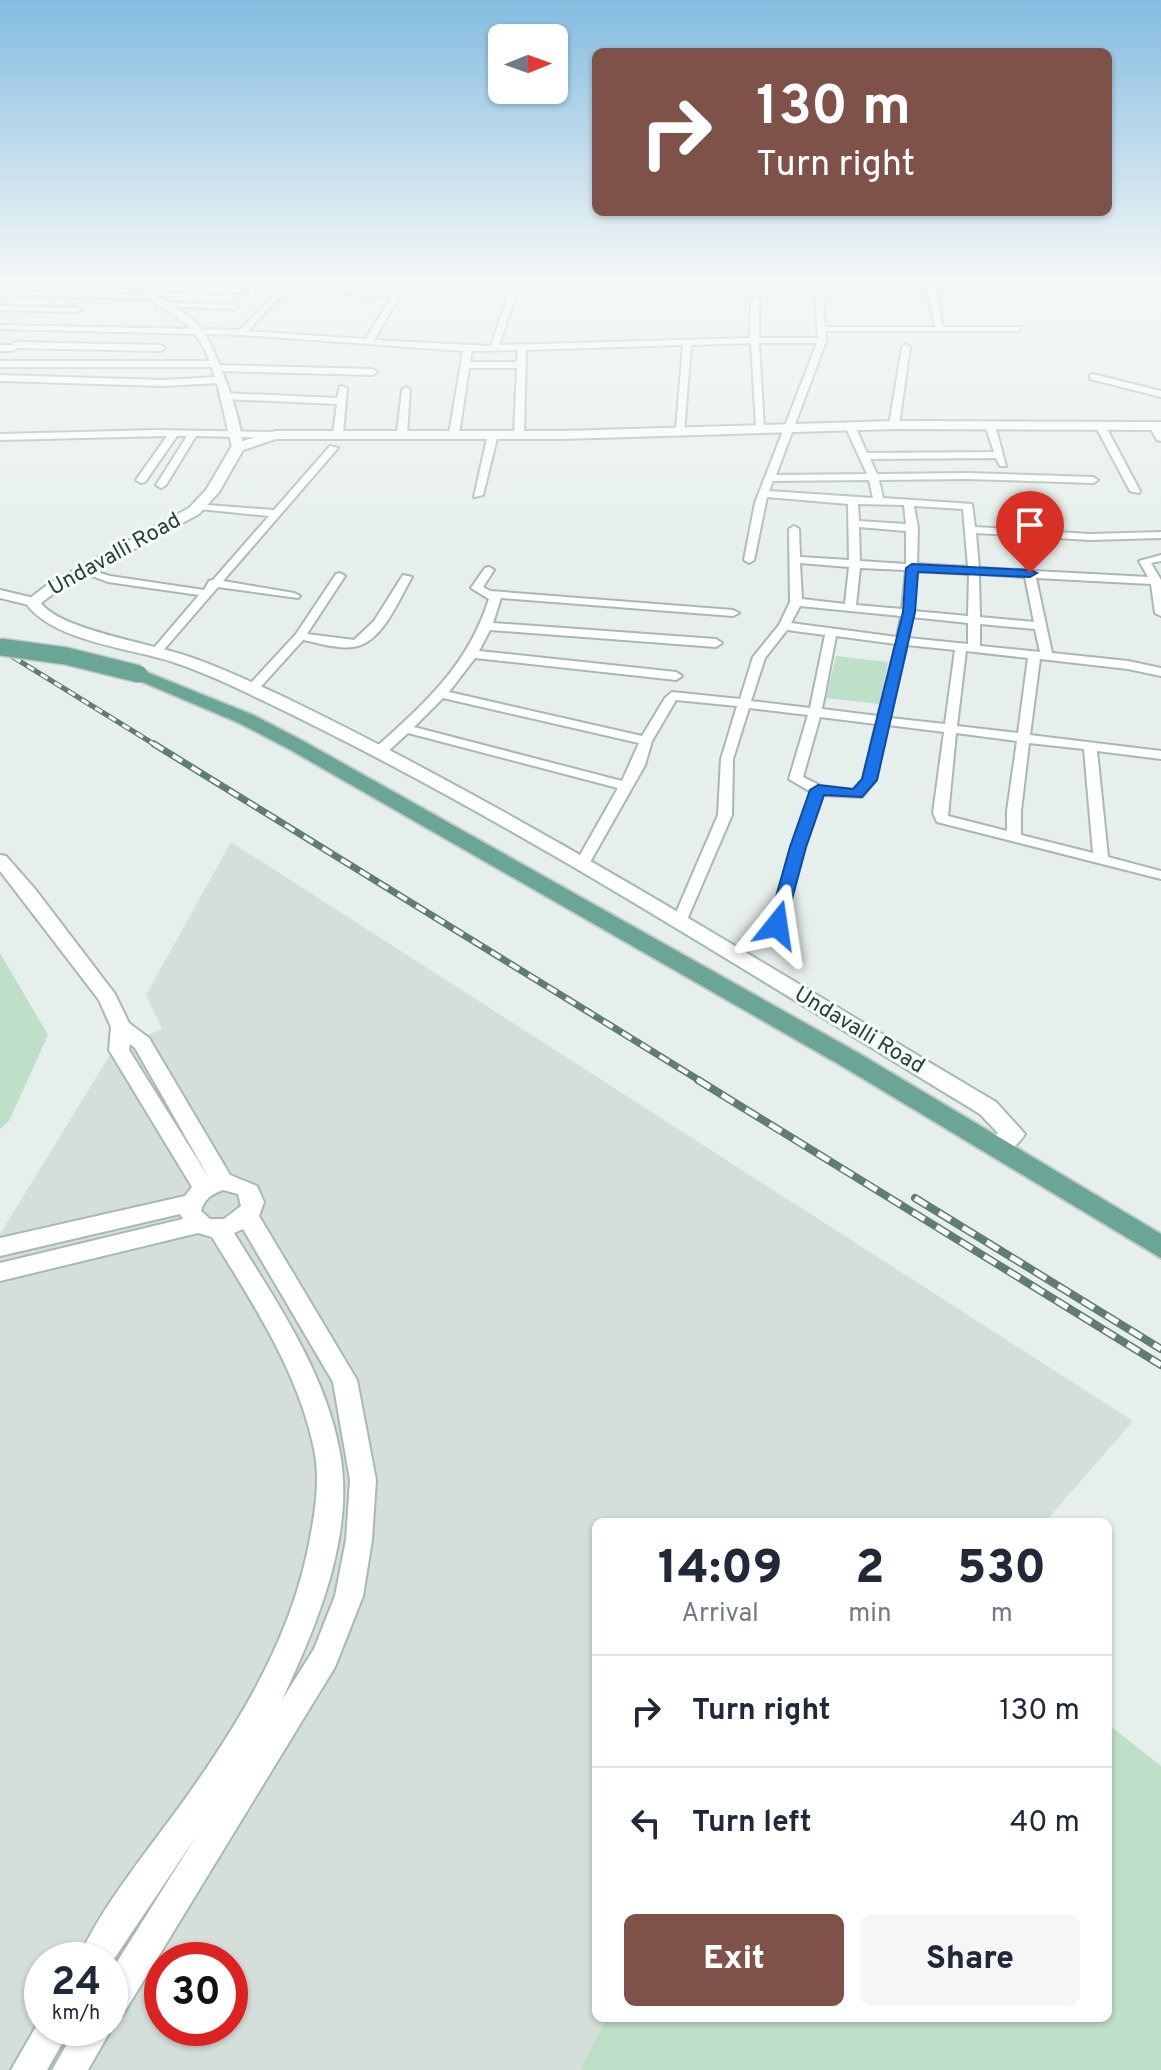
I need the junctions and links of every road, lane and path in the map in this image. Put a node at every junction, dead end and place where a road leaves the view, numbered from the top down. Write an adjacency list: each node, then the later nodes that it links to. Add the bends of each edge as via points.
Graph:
1 (10, 379): 11 (street)
2 (52, 379): 11 (street)
3 (465, 379): 30 (street)
4 (521, 379): 32 (street)
5 (685, 379): 25 (street)
6 (758, 379): 24 (street)
7 (808, 379): 22 (street)
8 (901, 379): 19 (street)
9 (1099, 379): 12 (street)
10 (218, 380): 11 (street); 17 (street)
11 (48, 381)
12 (1129, 386): 13 (street); 16 (street)
13 (1161, 387)
14 (343, 388): 18 (street)
15 (406, 390): 29 (street)
16 (1161, 394)
17 (223, 396): 18 (street); 34 (street)
18 (340, 401): 35 (street)
19 (894, 425): 20 (main road); 23 (main road)
20 (990, 425): 21 (main road); 36 (street)
21 (1100, 425): 26 (main road); 45 (street)
22 (791, 426): 23 (main road); 24 (main road); 41 (street)
23 (850, 426): 37 (street)
24 (761, 427): 25 (main road)
25 (681, 430): 32 (main road)
26 (1159, 430)
27 (174, 433): 28 (street); 33 (street); 42 (street)
28 (194, 433): 34 (street); 44 (street)
29 (402, 433): 30 (main road); 35 (main road)
30 (454, 434): 31 (main road)
31 (493, 434): 32 (main road); 47 (street)
32 (519, 434)
33 (0, 437)
34 (236, 440): 35 (main road, via 275,435); 51 (main road, Undavalli Road, via 212,492)
35 (335, 441): 53 (street)
36 (1000, 455): 37 (street); 40 (street)
37 (864, 456): 39 (street)
38 (967, 476): 39 (street); 40 (street); 52 (street)
39 (873, 477): 41 (street); 49 (street)
40 (1007, 477): 43 (street)
41 (771, 478): 46 (street)
42 (141, 480)
43 (1093, 480)
44 (161, 485)
45 (1135, 491)
46 (764, 494): 48 (street); 60 (street)
47 (478, 495)
48 (853, 501): 49 (street); 54 (street)
49 (879, 501): 50 (street)
50 (909, 503): 52 (street); 55 (street)
51 (199, 506): 53 (street); 65 (main road, Undavalli Road)
52 (968, 506): 57 (street)
53 (275, 513): 71 (street)
54 (854, 524): 55 (street); 62 (street)
55 (913, 528): 63 (street)
56 (794, 529): 61 (street)
57 (970, 530): 58 (street); 66 (street)
58 (1161, 535)
59 (1161, 558): 70 (street, via 1145,560)
60 (749, 560)
61 (797, 560): 62 (street); 76 (street)
62 (855, 564): 63 (street); 77 (street)
63 (912, 568): 66 (street); 78 (street)
64 (489, 570): 73 (street, via 477,588)
65 (84, 571): 71 (street, via 108,579); 75 (main road, Undavalli Road)
66 (974, 572): 67 (street); 81 (street)
67 (1030, 573): 70 (street); 84 (street)
68 (340, 576): 86 (street)
69 (407, 577): 86 (street, via 362,640)
70 (1158, 584): 80 (street)
71 (209, 588): 74 (street); 91 (street)
72 (0, 594): 75 (street)
73 (490, 594): 79 (street); 82 (street, via 495,598)
74 (294, 596)
75 (33, 602): 91 (main road, Undavalli Road, via 38,611 86,633)
76 (796, 602): 77 (street); 83 (street)
77 (850, 608): 78 (street)
78 (909, 612): 81 (street); 87 (street)
79 (733, 613)
80 (1161, 613)
81 (974, 619): 84 (street); 90 (street)
82 (488, 626): 88 (street); 92 (street)
83 (784, 626): 85 (street); 98 (street, via 759,657)
84 (1042, 626): 93 (street)
85 (831, 632): 87 (street); 99 (street)
86 (300, 636): 96 (street)
87 (902, 641): 90 (street); 100 (street)
88 (716, 643)
89 (0, 647): 117 (main road, bridge, via 139,674 246,719)
90 (967, 648): 93 (street); 102 (street)
91 (157, 651): 96 (main road, Undavalli Road)
92 (473, 654): 95 (street); 97 (street)
93 (1040, 657): 94 (street); 103 (street)
94 (1161, 672)
95 (676, 676)
96 (253, 688): 106 (main road, Undavalli Road)
97 (443, 694): 101 (street); 104 (street)
98 (745, 702): 99 (street); 104 (street, via 673,696); 115 (street, via 727,759 725,815)
99 (815, 712): 100 (street); 109 (street, via 796,779)
100 (882, 720): 102 (street); 109 (street, via 869,780 857,794)
101 (405, 728): 106 (street); 108 (street)
102 (951, 728): 103 (street); 110 (street, via 940,817)
103 (1023, 738): 105 (street); 110 (street)
104 (646, 741): 108 (street)
105 (1090, 747): 107 (street); 112 (street)
106 (379, 752): 113 (main road, Undavalli Road)
107 (1161, 755)
108 (626, 786): 113 (street)
109 (818, 790): 116 (street)
110 (1014, 839): 112 (street)
111 (0, 860): 118 (street, via 108,998 121,1027 119,1050)
112 (1101, 861): 114 (street)
113 (582, 864): 115 (main road, Undavalli Road)
114 (1161, 875)
115 (679, 922): 117 (main road, Undavalli Road, via 988,1108 1013,1134)
116 (777, 925)
117 (997, 1147): 121 (main road)
118 (207, 1205): 119 (street, via 230,1227); 119 (street, via 241,1185 254,1202); 120 (street); 122 (street); 123 (street, via 315,1410 327,1448 326,1546 305,1619 271,1689)
119 (247, 1216): 124 (street, via 345,1380 363,1480 352,1582 325,1657)
120 (0, 1247)
121 (1161, 1247)
122 (0, 1272)
123 (106, 1942)
124 (128, 1975)
125 (43, 2046): 127 (street)
126 (84, 2046): 128 (street)
127 (28, 2070)
128 (69, 2070)

